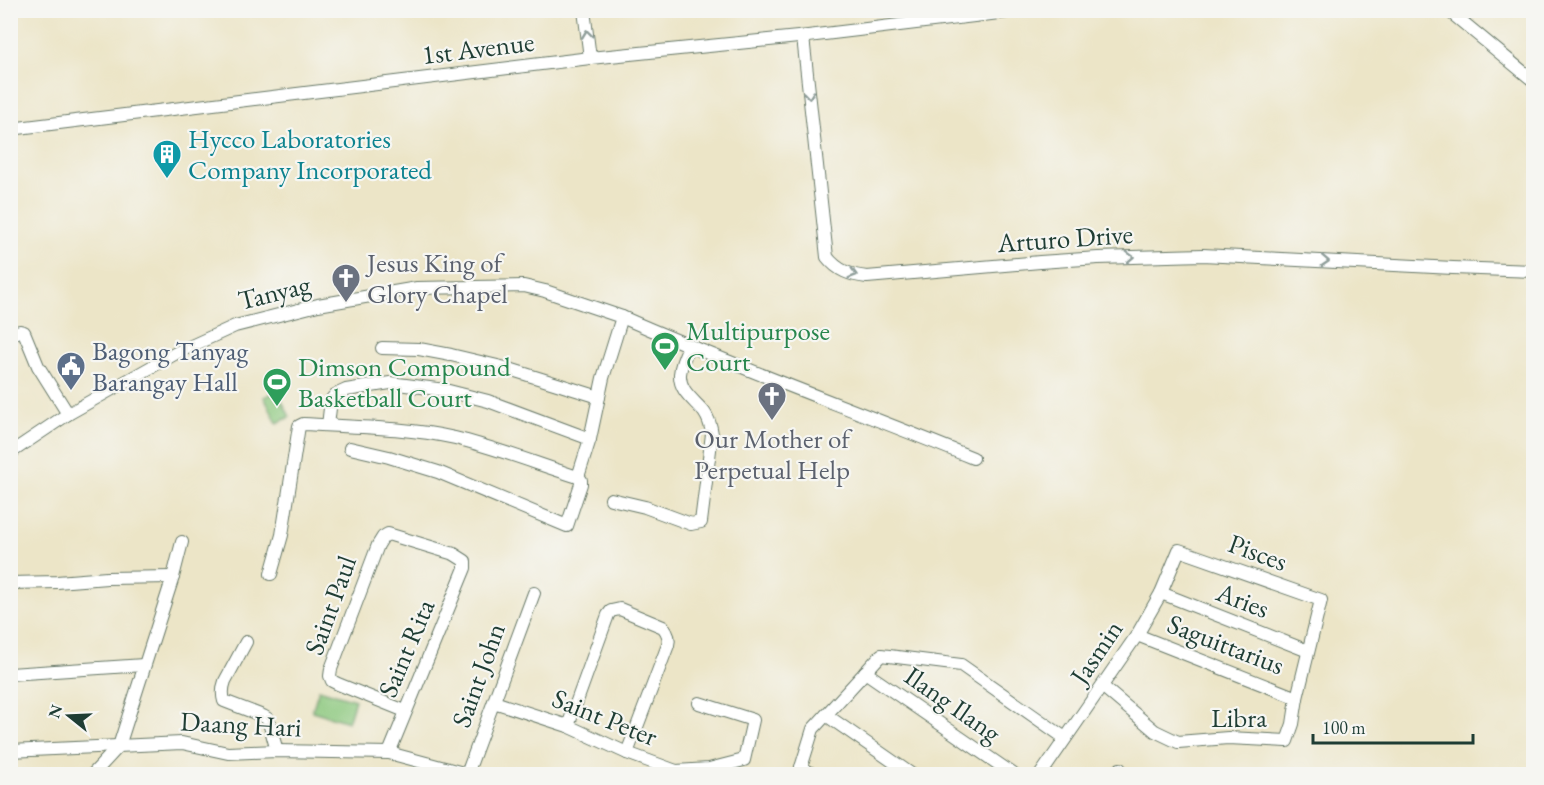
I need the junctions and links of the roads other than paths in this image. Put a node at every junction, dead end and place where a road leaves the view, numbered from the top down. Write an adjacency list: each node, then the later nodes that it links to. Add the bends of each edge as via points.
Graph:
1 (584, 10): 5 (street, one-way to 1)
2 (1023, 10): 4 (street, 1st Avenue)
3 (1448, 10): 6 (street)
4 (803, 37): 5 (street, 1st Avenue); 8 (street, Arturo Drive, one-way to 8, via 827,257 849,275 867,277 1066,260 1203,255)
5 (590, 58): 7 (street, 1st Avenue)
6 (1533, 81)
7 (10, 129)
8 (1533, 271)
9 (618, 316): 11 (street, Tanyag); 13 (street); 14 (street, Tanyag, via 524,286 417,288 318,305 235,326 178,352)
10 (10, 334): 14 (street, via 24,332 38,366)
11 (689, 346): 19 (street, Tanyag); 21 (street, via 680,374 682,388 704,412 712,434 701,522 691,524)
12 (382, 348): 13 (street, via 451,355)
13 (599, 398): 16 (street)
14 (68, 414): 18 (street, Tanyag)
15 (328, 425): 16 (street, via 335,395 390,383 445,390 488,401); 20 (street, via 454,438 512,453); 25 (street, via 299,426 282,535)
16 (590, 439): 20 (street)
17 (350, 448): 20 (street, via 446,475 567,526 581,480)
18 (10, 453)
19 (973, 459)
20 (578, 477)
21 (611, 499)
22 (381, 540): 41 (street, Saint Paul, via 330,676 332,681); 41 (street, Saint Rita, via 388,534 465,561)
23 (182, 543): 26 (street)
24 (1179, 549): 29 (street, Jasmin); 30 (street, Pisces)
25 (271, 574)
26 (173, 578): 27 (street); 34 (street)
27 (10, 583)
28 (534, 593): 39 (street, Saint John)
29 (1161, 593): 31 (street, Jasmin); 33 (street, Aries)
30 (1321, 600): 33 (street, Libra)
31 (1137, 635): 37 (street, Jasmin); 38 (street, Saguittarius)
32 (246, 642): 47 (street, via 225,681 222,695 224,701 268,719)
33 (1308, 651): 38 (street, Libra)
34 (144, 665): 36 (street); 45 (street)
35 (865, 672): 42 (street); 44 (street, via 881,655 961,665); 55 (street, Ilang Ilang)
36 (10, 674)
37 (1102, 686): 38 (street, Libra, via 1155,731 1178,742 1228,738 1287,741); 44 (street, Jasmin)
38 (1297, 698)
39 (494, 702): 43 (street, Saint Peter); 52 (street, Saint John)
40 (699, 703): 49 (street, Saint Peter, via 753,720 744,760 709,769 676,771)
41 (405, 711): 48 (street, Saint Rita)
42 (826, 715): 50 (street, via 813,729); 54 (street)
43 (568, 726): 49 (street, Saint Peter); 49 (street, via 611,611 620,609 663,627 668,645)
44 (1065, 738): 56 (street, Jasmin)
45 (119, 746): 46 (street, Daang Hari); 47 (street, Daang Hari, via 182,743 228,753); 51 (street)
46 (10, 751)
47 (277, 751): 48 (street, Daang Hari)
48 (389, 753): 52 (street, Daang Hari)
49 (627, 753)
50 (800, 771): 53 (street)
51 (93, 774)
52 (467, 774)
53 (812, 774)
54 (911, 774)
55 (1014, 774)
56 (1041, 774)

